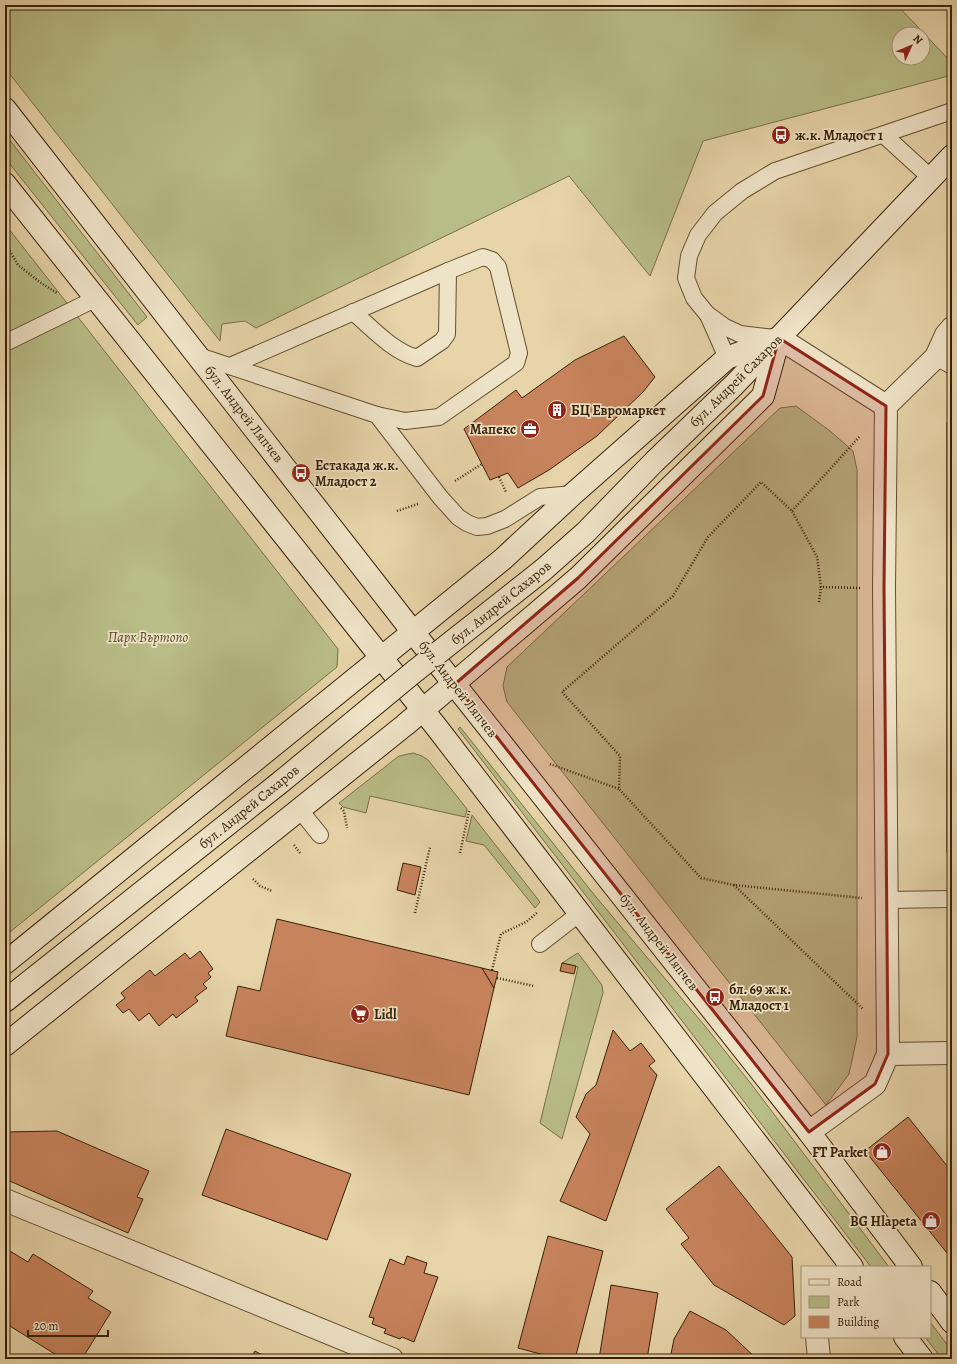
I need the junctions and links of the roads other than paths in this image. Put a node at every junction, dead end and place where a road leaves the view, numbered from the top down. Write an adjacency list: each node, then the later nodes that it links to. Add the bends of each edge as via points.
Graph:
1 (5, 109): 14 (main road, бул. Андрей Ляпчев)
2 (952, 112): 3 (lane)
3 (884, 135): 5 (lane); 10 (lane, via 775,171 742,191 714,213 698,235 689,256 686,278 694,298)
4 (952, 156): 5 (main road, бул. Андрей Сахаров)
5 (931, 178): 12 (main road, бул. Андрей Сахаров)
6 (5, 184): 8 (main road)
7 (448, 271): 9 (lane); 9 (lane, via 447,334 442,341 417,358 406,355 394,347); 19 (lane, via 483,257 492,260 498,267 519,353 516,363 439,418 405,421)
8 (87, 302): 13 (lane); 22 (main road)
9 (353, 312): 17 (lane)
10 (707, 314): 12 (lane, via 740,334); 15 (lane)
11 (952, 328): 16 (main road, via 946,335)
12 (779, 338): 15 (main road); 18 (main road); 23 (main road, via 763,396 578,578); 32 (main road, бул. Андрей Сахаров, bridge, via 586,532 543,570)
13 (5, 343)
14 (198, 356): 17 (lane); 21 (main road, бул. Андрей Ляпчев)
15 (727, 358): 20 (main road)
16 (944, 362): 18 (main road)
17 (230, 366): 19 (lane)
18 (886, 406): 28 (main road)
19 (378, 415): 20 (lane, via 440,497 466,523 487,526 505,519 540,497)
20 (573, 494): 21 (main road, via 503,559)
21 (413, 632): 22 (main road); 23 (main road, бул. Андрей Ляпчев)
22 (382, 658): 24 (main road); 31 (main road)
23 (455, 684): 24 (main road); 36 (main road, бул. Андрей Ляпчев)
24 (423, 710): 25 (main road); 29 (main road)
25 (300, 810): 26 (lane); 34 (main road)
26 (320, 835)
27 (952, 899): 28 (lane)
28 (886, 900): 33 (main road)
29 (580, 913): 30 (lane); 38 (main road)
30 (540, 944)
31 (5, 963)
32 (5, 1001)
33 (888, 1043): 35 (main road); 36 (main road, via 875,1084)
34 (5, 1044)
35 (952, 1052)
36 (809, 1132): 39 (main road, бул. Андрей Ляпчев)
37 (5, 1200): 44 (main road)
38 (846, 1265)
39 (910, 1266)
40 (931, 1293): 41 (main road)
41 (952, 1322)
42 (817, 1338): 45 (main road)
43 (906, 1338): 46 (main road)
44 (392, 1359)
45 (819, 1359)
46 (922, 1359)

